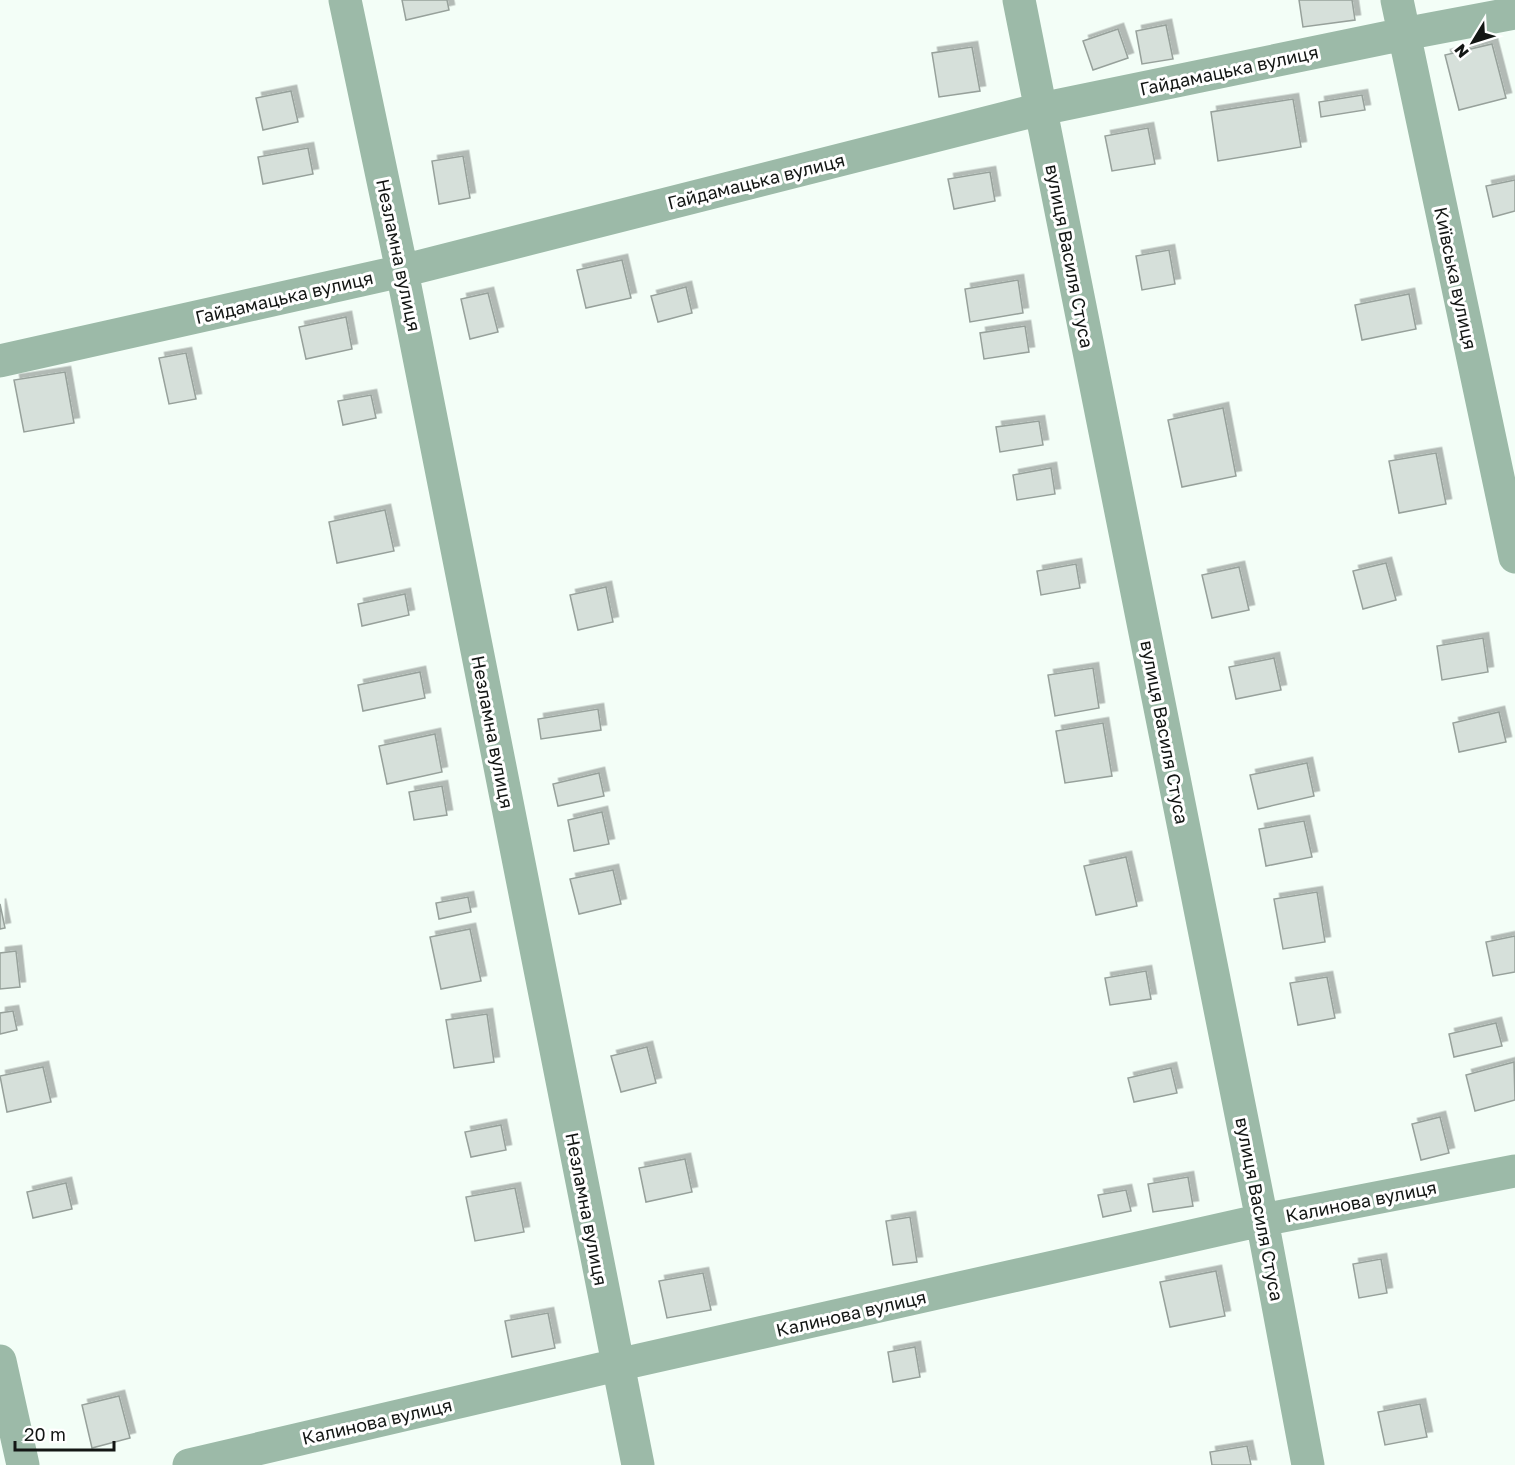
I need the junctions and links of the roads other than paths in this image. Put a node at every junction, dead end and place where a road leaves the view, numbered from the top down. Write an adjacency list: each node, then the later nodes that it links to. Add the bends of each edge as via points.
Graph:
1 (345, 0): 7 (street, Незламна вулиця)
2 (1019, 0): 6 (street, вулиця Василя Стуса)
3 (1397, 0): 5 (street, Київська вулиця)
4 (1515, 13): 5 (street, Гайдамацька вулиця)
5 (1404, 34): 6 (street, Гайдамацька вулиця); 9 (street, Київська вулиця)
6 (1041, 110): 7 (street, Гайдамацька вулиця); 11 (street, вулиця Василя Стуса)
7 (402, 271): 8 (street, Гайдамацька вулиця); 13 (street, Незламна вулиця)
8 (0, 361)
9 (1515, 557)
10 (1515, 1171): 11 (street, Калинова вулиця)
11 (1262, 1220): 13 (street, Калинова вулиця); 17 (street, вулиця Василя Стуса)
12 (0, 1361): 14 (street)
13 (617, 1365): 15 (street, Калинова вулиця); 16 (street, Незламна вулиця)
14 (23, 1465)
15 (189, 1465)
16 (638, 1465)
17 (1308, 1465)

